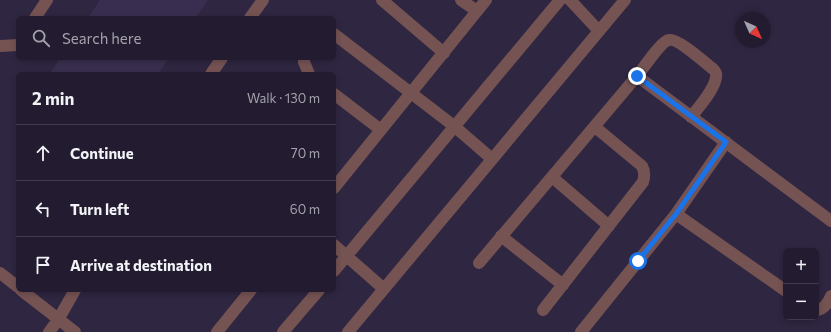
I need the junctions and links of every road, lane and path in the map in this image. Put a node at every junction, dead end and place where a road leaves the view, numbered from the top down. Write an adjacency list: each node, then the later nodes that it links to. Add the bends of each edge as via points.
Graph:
1 (47, 0): 10 (street)
2 (263, 0): 11 (street)
3 (382, 0): 16 (street)
4 (462, 0): 9 (street)
5 (486, 0): 9 (street)
6 (560, 0): 25 (street)
7 (570, 0): 12 (street)
8 (625, 0): 12 (street)
9 (477, 11): 16 (street)
10 (36, 16)
11 (251, 16)
12 (599, 30): 29 (street)
13 (336, 36): 22 (street)
14 (16, 44): 15 (street)
15 (0, 46)
16 (444, 53): 22 (street)
17 (221, 60): 19 (street)
18 (304, 60): 20 (street)
19 (212, 72)
20 (308, 72)
21 (637, 76): 24 (street); 24 (street, via 665,41 677,41 716,73 713,88); 26 (street)
22 (411, 93): 25 (street); 27 (street)
23 (336, 96): 27 (street)
24 (691, 117): 28 (street)
25 (454, 126): 29 (street); 37 (street)
26 (595, 127): 30 (street); 34 (street, via 638,162 645,171 643,182)
27 (381, 130): 31 (street)
28 (726, 142): 32 (street); 33 (street)
29 (492, 159): 43 (street)
30 (552, 177): 34 (street); 35 (street)
31 (336, 186)
32 (676, 214): 44 (street); 58 (street)
33 (831, 221)
34 (609, 226): 42 (street)
35 (502, 236): 38 (street); 42 (street)
36 (336, 247): 37 (street)
37 (346, 256): 39 (street); 43 (street)
38 (479, 263)
39 (336, 268)
40 (0, 273): 41 (street)
41 (16, 285)
42 (563, 285): 50 (street)
43 (384, 289): 57 (street)
44 (783, 289)
45 (23, 292): 52 (street)
46 (74, 292): 52 (street)
47 (249, 292): 55 (street)
48 (317, 292): 56 (street)
49 (831, 296): 51 (street)
50 (543, 310)
51 (819, 310)
52 (58, 320): 53 (street); 54 (street)
53 (49, 332)
54 (75, 332)
55 (216, 332)
56 (283, 332)
57 (348, 332)
58 (581, 332)

